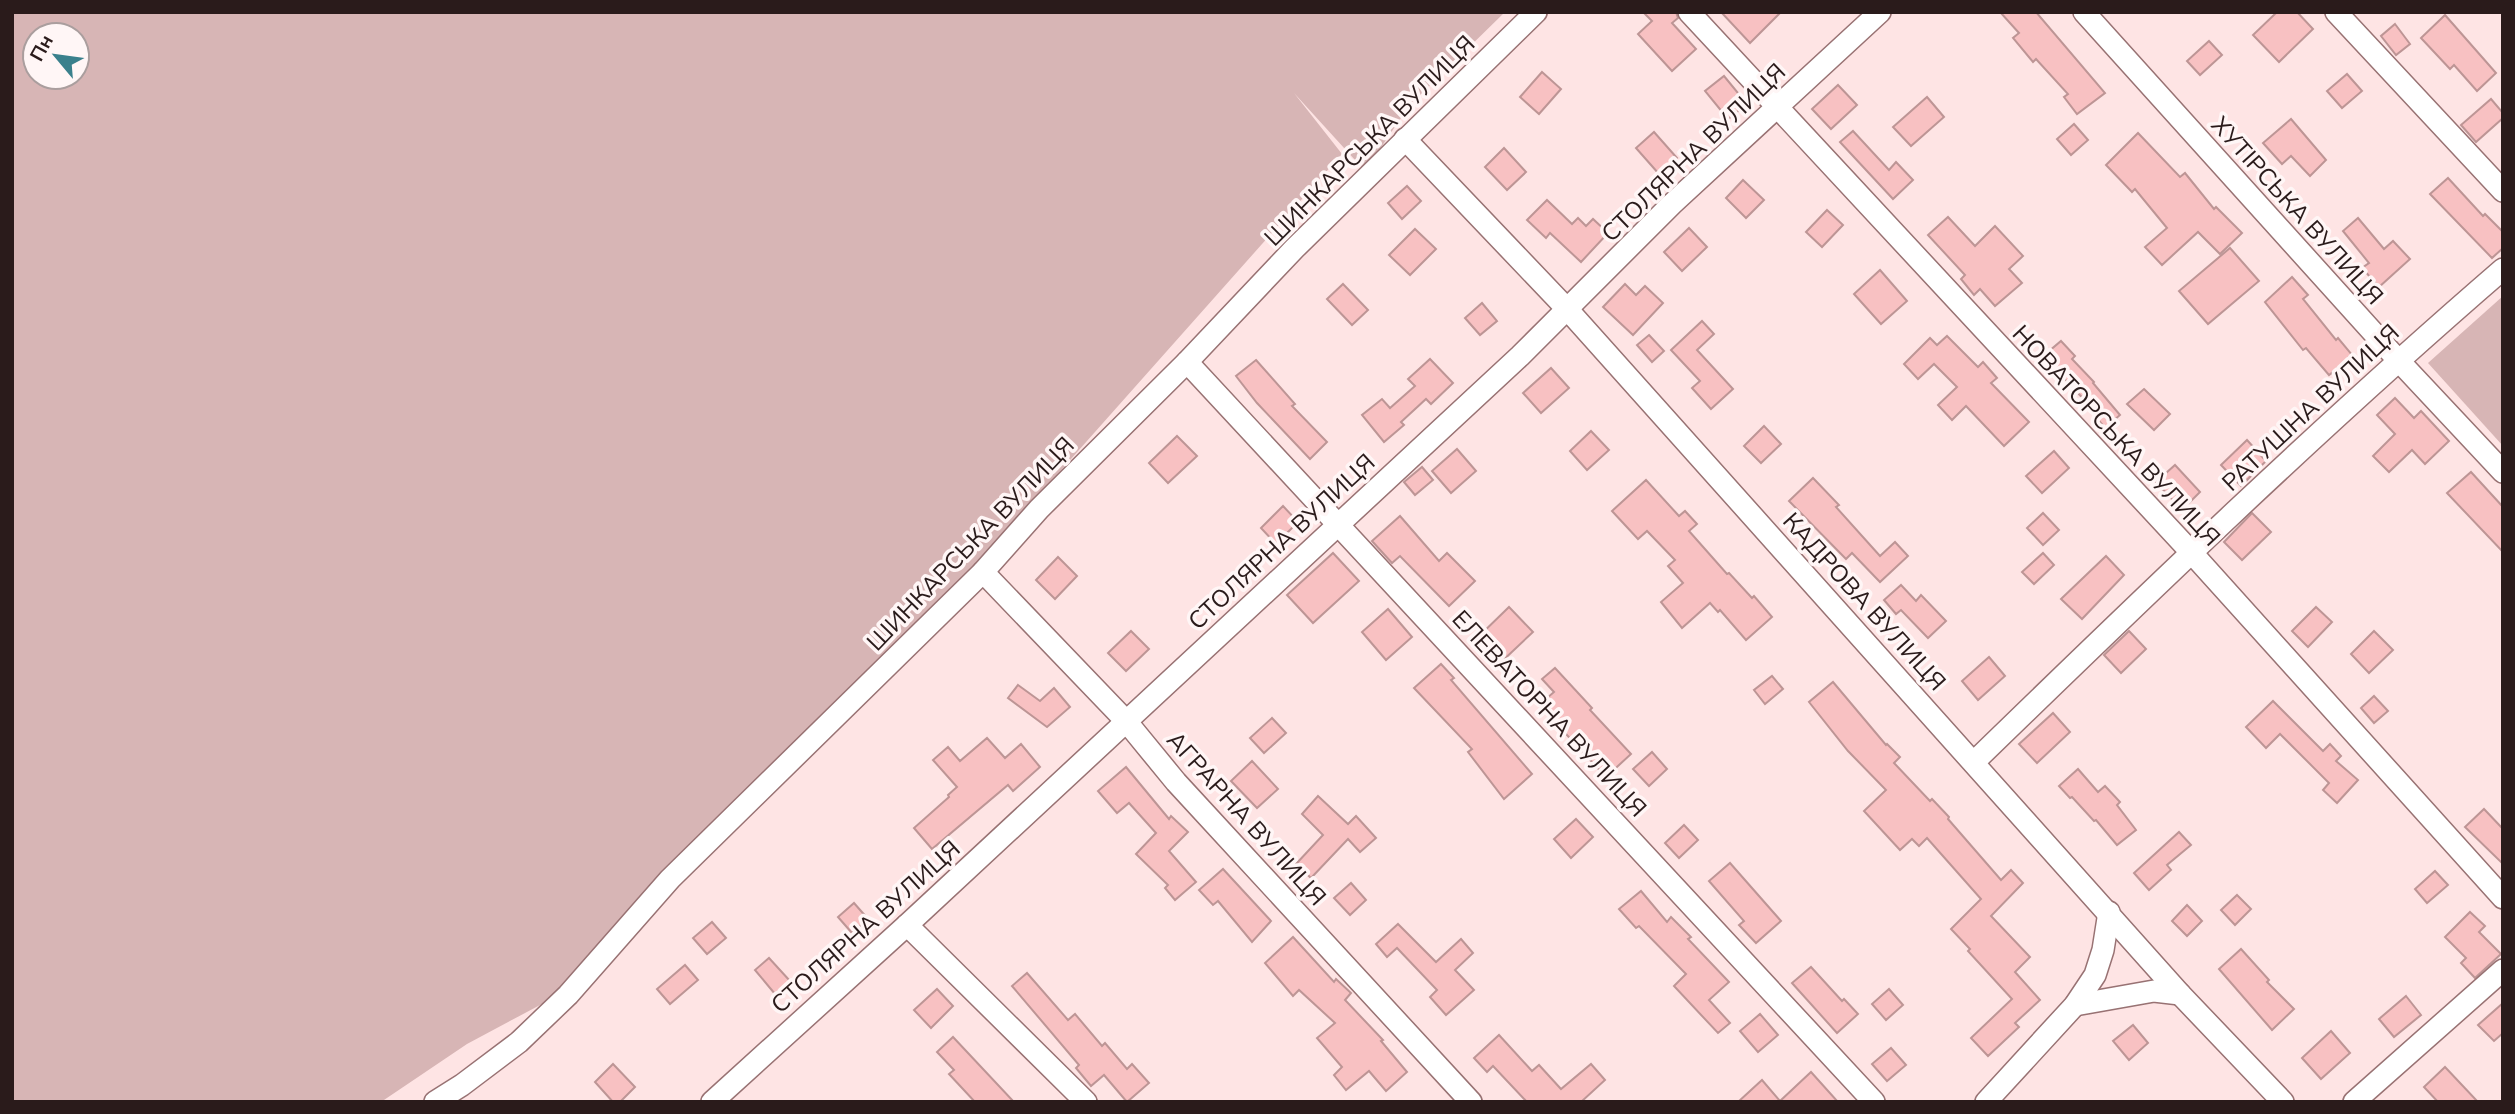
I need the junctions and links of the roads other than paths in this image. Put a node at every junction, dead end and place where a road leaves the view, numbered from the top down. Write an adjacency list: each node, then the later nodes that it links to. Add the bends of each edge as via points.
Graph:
1 (1536, 12): 7 (street, ШИНКАРСЬКА ВУЛИЦЯ)
2 (1689, 12): 6 (street, НОВАТОРСЬКА ВУЛИЦЯ)
3 (1880, 12): 6 (street, СТОЛЯРНА ВУЛИЦЯ)
4 (2084, 12): 11 (street, ХУТІРСЬКА ВУЛИЦЯ)
5 (2336, 12): 8 (street)
6 (1776, 108): 10 (street, СТОЛЯРНА ВУЛИЦЯ, via 1672,204); 15 (street, НОВАТОРСЬКА ВУЛИЦЯ)
7 (1405, 139): 10 (street, КАДРОВА ВУЛИЦЯ); 12 (street, ШИНКАРСЬКА ВУЛИЦЯ)
8 (2503, 191)
9 (2503, 269): 11 (street, РАТУШНА ВУЛИЦЯ)
10 (1568, 310): 14 (street, СТОЛЯРНА ВУЛИЦЯ); 18 (street, КАДРОВА ВУЛИЦЯ)
11 (2398, 360): 13 (street, ХУТІРСЬКА ВУЛИЦЯ); 15 (street, РАТУШНА ВУЛИЦЯ)
12 (1187, 362): 14 (street, ЕЛЕВАТОРНА ВУЛИЦЯ); 16 (street, ШИНКАРСЬКА ВУЛИЦЯ, via 1039,509)
13 (2503, 472)
14 (1339, 523): 17 (street, СТОЛЯРНА ВУЛИЦЯ); 29 (street, ЕЛЕВАТОРНА ВУЛИЦЯ)
15 (2191, 552): 18 (street, РАТУШНА ВУЛИЦЯ); 19 (street, НОВАТОРСЬКА ВУЛИЦЯ)
16 (983, 572): 17 (street, АГРАРНА ВУЛИЦЯ); 25 (street, ШИНКАРСЬКА ВУЛИЦЯ, via 679,869 597,964 529,1033)
17 (1126, 721): 21 (street, СТОЛЯРНА ВУЛИЦЯ); 28 (street, АГРАРНА ВУЛИЦЯ, via 1176,782)
18 (1974, 762): 20 (street, КАДРОВА ВУЛИЦЯ)
19 (2503, 898)
20 (2109, 912): 23 (street, КАДРОВА ВУЛИЦЯ); 24 (street, via 2095,975)
21 (907, 925): 26 (street, СТОЛЯРНА ВУЛИЦЯ); 27 (street)
22 (2503, 970): 32 (street)
23 (2180, 994): 24 (street, via 2154,991); 31 (street, КАДРОВА ВУЛИЦЯ)
24 (2075, 1005): 30 (street)
25 (435, 1102)
26 (712, 1102)
27 (1086, 1102)
28 (1471, 1102)
29 (1874, 1102)
30 (1986, 1102)
31 (2283, 1102)
32 (2354, 1102)

